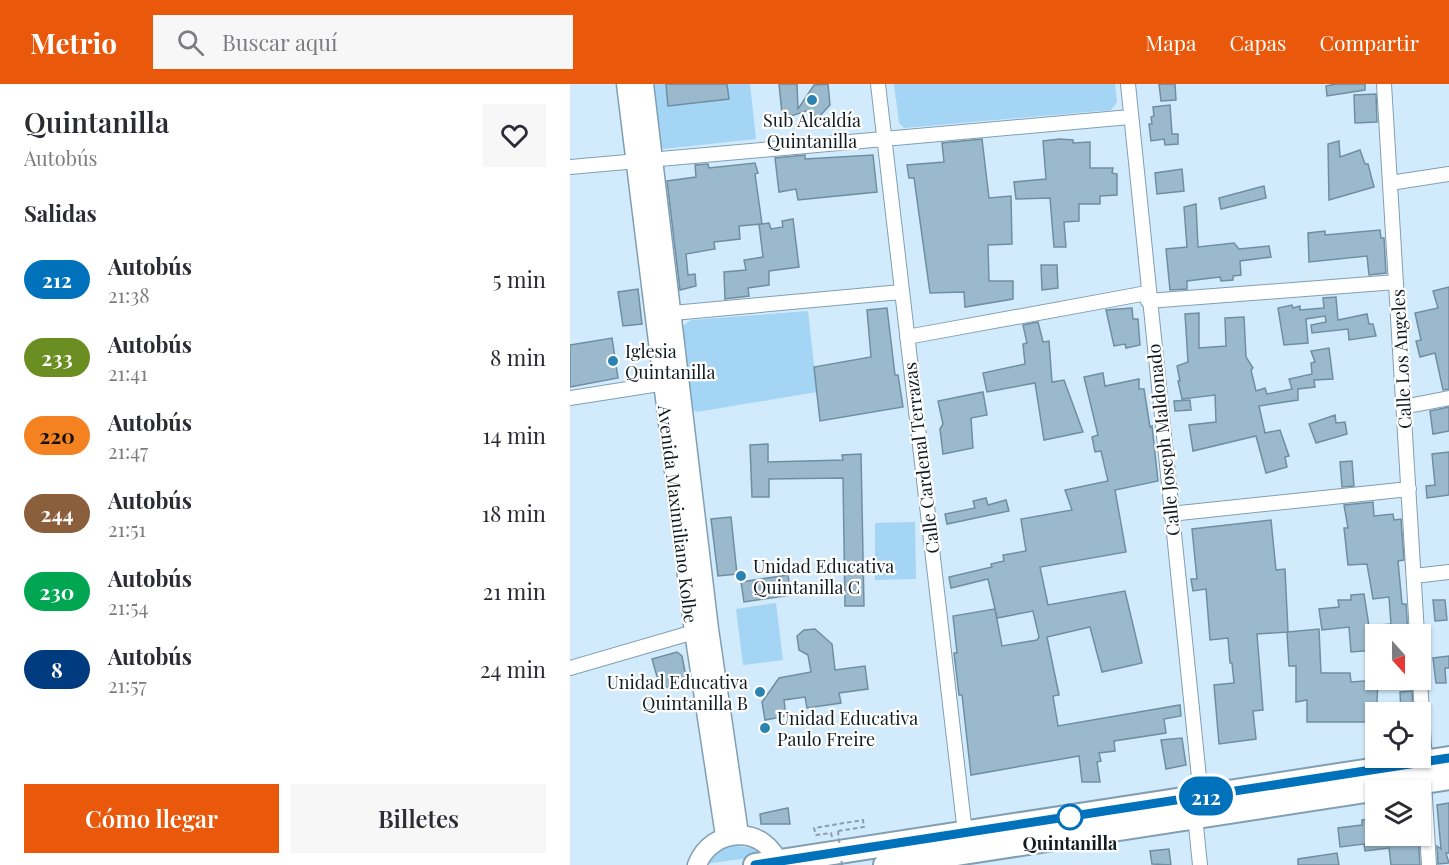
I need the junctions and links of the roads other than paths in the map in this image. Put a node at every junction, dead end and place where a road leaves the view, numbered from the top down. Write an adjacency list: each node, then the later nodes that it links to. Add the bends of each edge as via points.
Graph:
1 (626, 84): 8 (main road, Avenida Maximiliano Kolbe)
2 (644, 84): 8 (main road, Avenida Maximiliano Kolbe)
3 (878, 84): 7 (street, Calle Cardenal Terrazas)
4 (1128, 84): 6 (street, Calle Joseph Maldonado)
5 (1384, 84): 11 (street, Calle Los Angeles)
6 (1130, 117): 7 (street); 14 (street, Calle Joseph Maldonado)
7 (883, 139): 8 (street); 13 (street, Calle Cardenal Terrazas)
8 (644, 160): 9 (street); 15 (main road, Avenida Maximiliano Kolbe)
9 (570, 167)
10 (1449, 174): 11 (street)
11 (1390, 183): 12 (street, Calle Los Angeles)
12 (1396, 282): 14 (street); 20 (street, Calle Los Angeles)
13 (901, 292): 15 (street); 16 (street, Calle Cardenal Terrazas)
14 (1148, 297): 16 (street); 22 (street, Calle Joseph Maldonado)
15 (662, 314): 17 (main road, Avenida Maximiliano Kolbe)
16 (907, 337): 34 (street, Calle Cardenal Terrazas)
17 (670, 383): 18 (street); 26 (main road, Avenida Maximiliano Kolbe); 33 (main road, Avenida Maximiliano Kolbe, via 709,629)
18 (570, 398)
19 (1449, 398): 20 (street)
20 (1403, 407): 21 (street, Calle Los Angeles)
21 (1409, 489): 22 (street); 24 (street, Calle Los Angeles)
22 (1170, 514): 32 (street, Calle Joseph Maldonado)
23 (1449, 572): 24 (street)
24 (1414, 576): 25 (street, Calle Los Angeles)
25 (1417, 624)
26 (694, 632): 27 (street); 33 (main road, Avenida Maximiliano Kolbe)
27 (570, 668)
28 (1421, 690): 30 (street)
29 (1449, 758): 30 (highway)
30 (1425, 772): 31 (highway); 32 (highway); 40 (street)
31 (1449, 778)
32 (1198, 807): 34 (highway); 39 (street, Calle Joseph Maldonado)
33 (732, 835): 35 (main road, via 759,839); 36 (main road, via 708,847)
34 (965, 850): 35 (highway); 38 (highway)
35 (779, 863): 37 (highway)
36 (697, 865)
37 (755, 865)
38 (885, 865)
39 (1200, 865)
40 (1429, 865)

